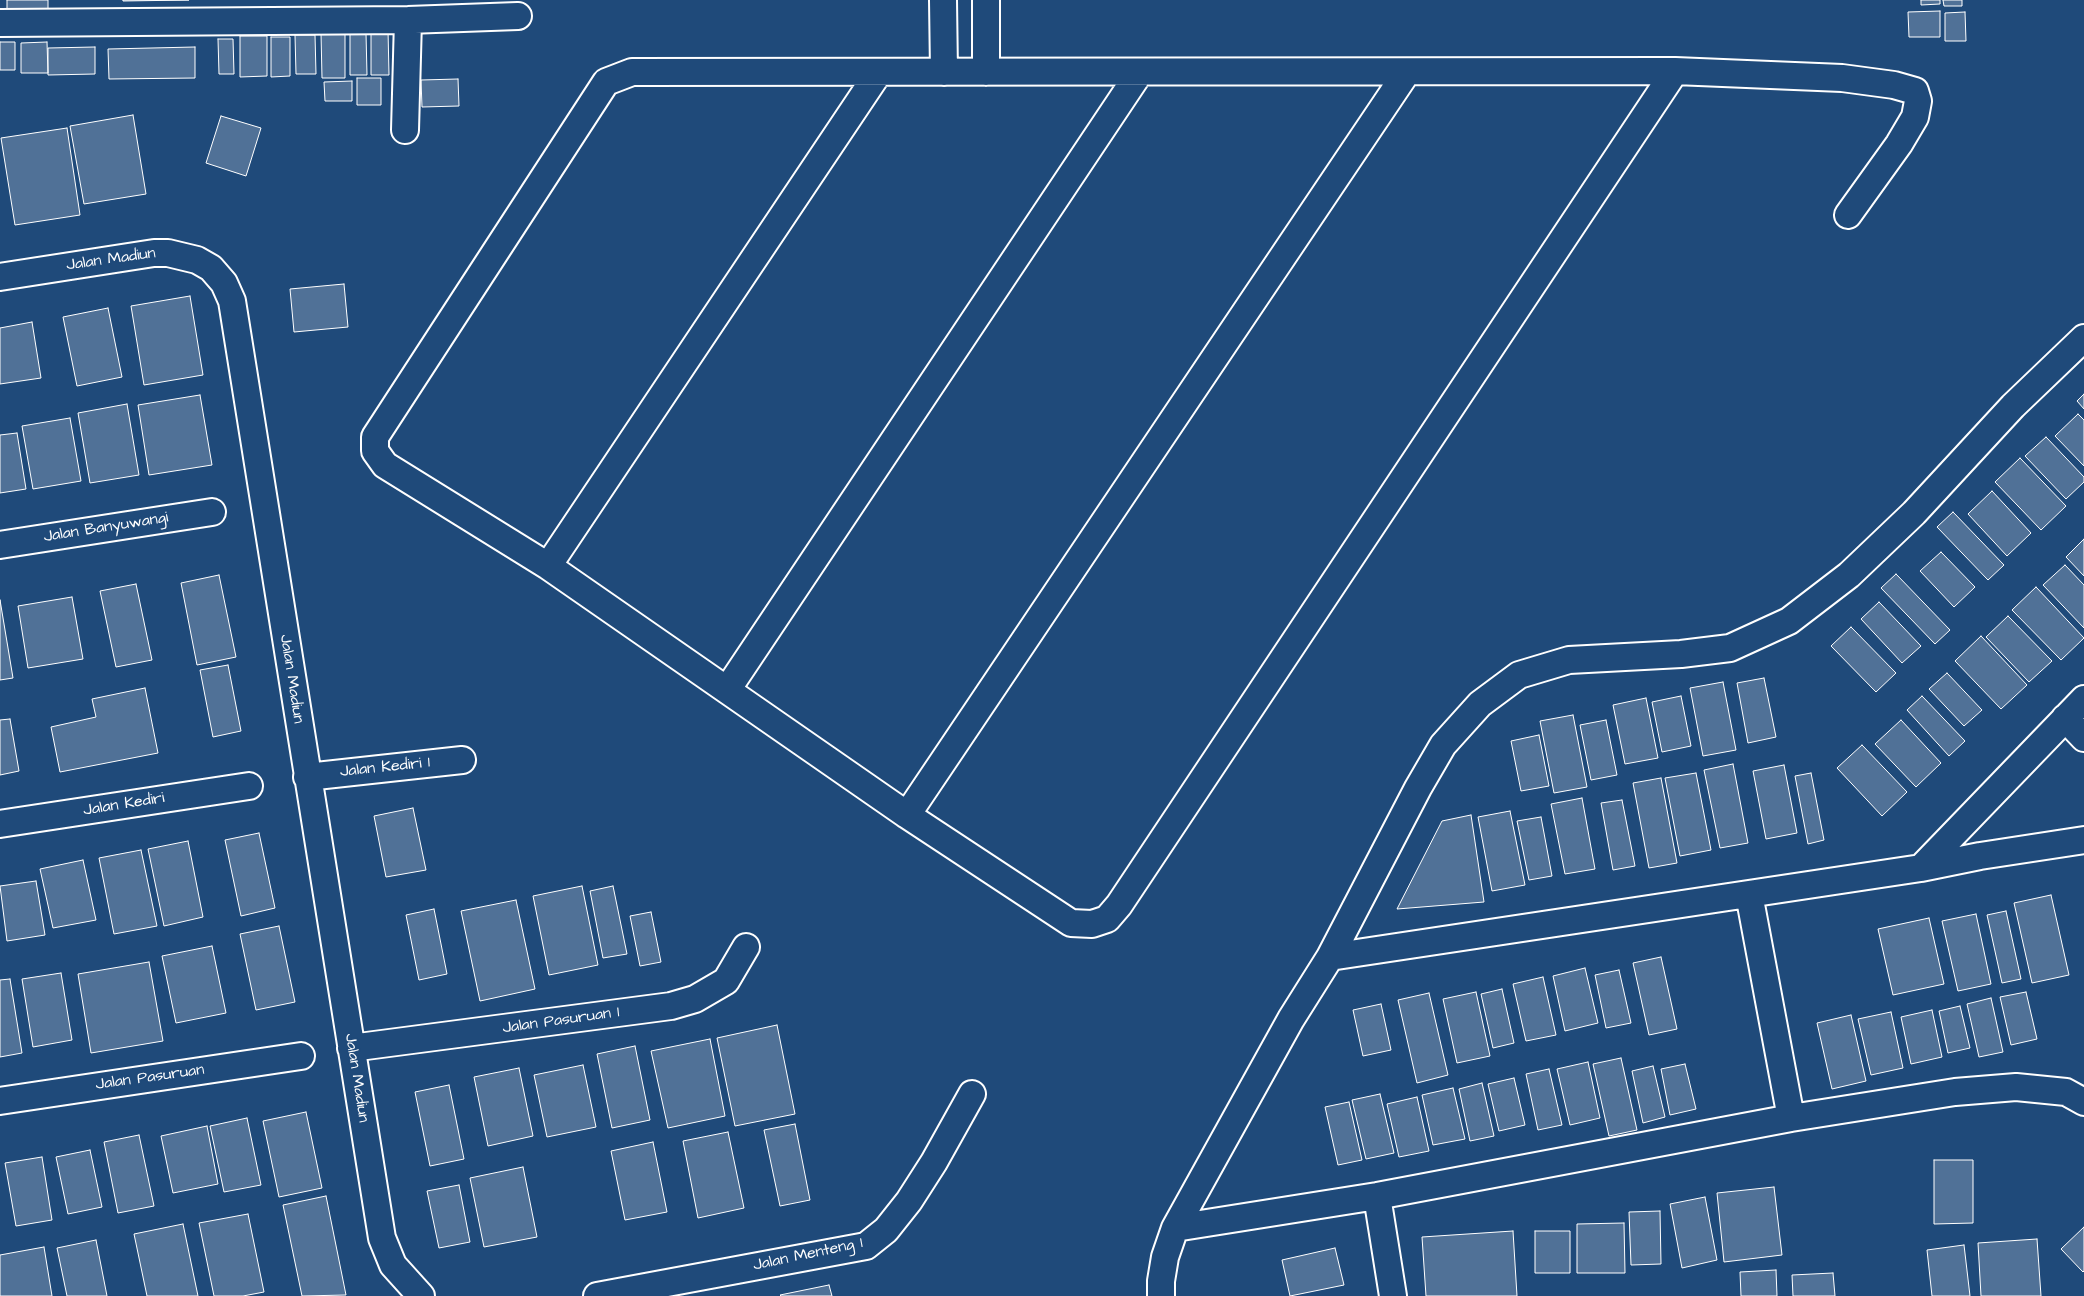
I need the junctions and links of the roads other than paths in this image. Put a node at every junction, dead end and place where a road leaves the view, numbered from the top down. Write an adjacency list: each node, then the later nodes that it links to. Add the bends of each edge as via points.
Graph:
1 (943, 0): 9 (street)
2 (986, 0): 10 (street)
3 (96, 11): 5 (street); 6 (street)
4 (518, 16): 5 (street)
5 (408, 20): 13 (street)
6 (0, 23)
7 (1675, 71): 12 (street); 14 (street, via 1842,78 1914,91 1918,101 1915,117); 27 (street, via 1120,905 1107,919 1092,924 1071,923)
8 (879, 72): 9 (street); 19 (street); 19 (street, via 632,72 606,82 375,437 375,451 385,465)
9 (944, 72): 10 (street)
10 (986, 72): 11 (street)
11 (1140, 72): 12 (street); 20 (street)
12 (1407, 72): 27 (street)
13 (405, 130)
14 (1848, 215)
15 (0, 278): 25 (street, Jalan Madiun, via 168,253 198,260 211,268 224,283 232,301)
16 (2084, 338): 33 (street, via 2013,406 1914,513 1849,575 1789,621 1730,648 1569,660 1519,675 1480,704 1443,745)
17 (212, 512): 18 (street, Jalan Banyuwangi)
18 (0, 545)
19 (548, 566): 20 (street)
20 (727, 690): 27 (street)
21 (2084, 699): 22 (street)
22 (2064, 718): 23 (street); 30 (street)
23 (2084, 738)
24 (462, 760): 25 (street, Jalan Kediri 1)
25 (308, 777): 34 (street, Jalan Madiun)
26 (249, 786): 28 (street, Jalan Kediri)
27 (907, 814)
28 (0, 824)
29 (2084, 840): 30 (street)
30 (1921, 868): 31 (street)
31 (1749, 894): 33 (street); 39 (street)
32 (746, 947): 34 (street, Jalan Pasuruan 1, via 726,982 695,999 671,1006)
33 (1330, 957): 41 (street, via 1290,1019)
34 (351, 1048): 42 (street, Jalan Madiun, via 382,1238 393,1265)
35 (301, 1056): 37 (street, Jalan Pasuruan)
36 (972, 1094): 43 (street, Jalan Menteng 1, via 909,1201 886,1230 866,1246)
37 (0, 1101)
38 (2084, 1102): 39 (street, via 2066,1092 2016,1088 1955,1092)
39 (1791, 1118): 40 (street)
40 (1377, 1196): 41 (street); 45 (street)
41 (1175, 1228): 44 (street, via 1165,1257)
42 (421, 1296)
43 (597, 1296)
44 (1162, 1296)
45 (1393, 1296)

